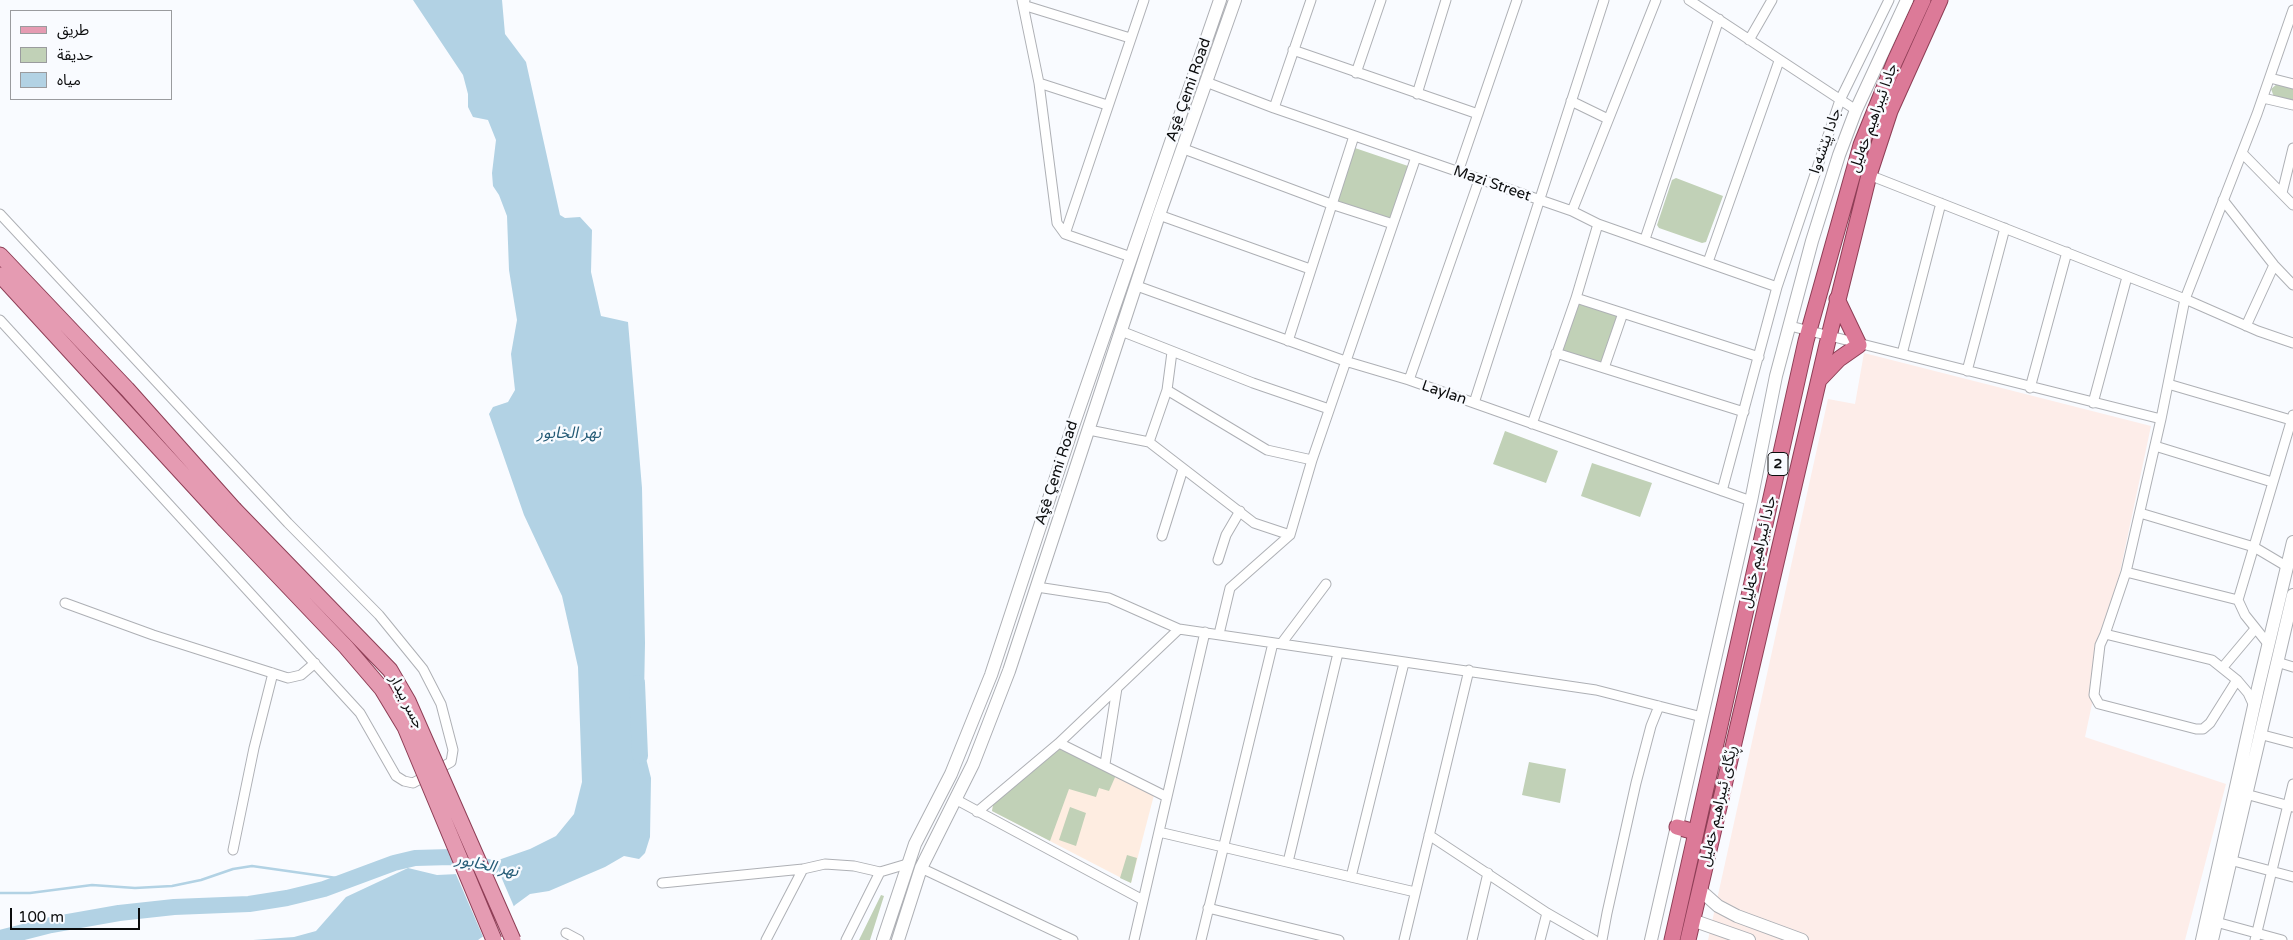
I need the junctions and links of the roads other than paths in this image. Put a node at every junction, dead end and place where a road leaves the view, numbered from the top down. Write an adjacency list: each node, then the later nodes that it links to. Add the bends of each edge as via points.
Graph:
1 (1144, 0): 19 (street)
2 (1220, 0): 62 (main road, Aşê Çemi Road)
3 (1235, 0): 25 (main road, Aşê Çemi Road)
4 (1310, 0): 21 (street)
5 (1381, 0): 23 (street)
6 (1446, 0): 28 (street)
7 (1517, 0): 36 (street)
8 (1604, 0): 31 (street)
9 (1656, 0): 37 (street)
10 (1689, 0): 18 (street)
11 (1772, 0): 20 (street)
12 (1889, 0): 30 (street, جادا پێشەوا)
13 (1907, 0): 35 (main road, جادا ئیبراهیم خەلیل)
14 (1923, 0): 79 (highway, جادا ئیبراهیم خەلیل / 2, via 1861,145)
15 (1940, 0): 44 (highway, جادا ئیبراهیم خەلیل / 2, via 1890,111)
16 (1024, 2): 19 (street); 26 (street)
17 (2293, 10): 24 (street)
18 (1719, 19): 20 (street); 59 (street)
19 (1130, 38): 32 (street)
20 (1748, 40): 22 (street)
21 (1293, 50): 23 (street); 34 (street)
22 (1779, 61): 30 (street); 63 (street)
23 (1356, 72): 28 (street)
24 (2270, 78): 27 (street); 29 (street)
25 (1206, 82): 34 (street, Mazi Street); 40 (main road, Aşê Çemi Road)
26 (1039, 83): 32 (street); 58 (street, via 1055,219)
27 (2293, 84)
28 (1417, 94): 36 (street)
29 (2263, 98): 33 (street); 41 (street)
30 (1840, 100): 35 (street); 70 (street, جادا پێشەوا)
31 (1571, 102): 37 (street); 47 (street)
32 (1107, 105): 58 (street)
33 (2293, 105)
34 (1274, 108): 38 (street, Mazi Street)
35 (1856, 110): 76 (main road, جادا ئیبراهیم خەلیل, via 1812,240)
36 (1478, 114): 43 (street)
37 (1608, 119): 52 (street)
38 (1354, 136): 42 (street, Mazi Street); 50 (street)
39 (2293, 148): 46 (street)
40 (1184, 149): 50 (street); 54 (main road, Aşê Çemi Road)
41 (2242, 153): 46 (street); 48 (street)
42 (1416, 158): 43 (street, Mazi Street); 55 (street)
43 (1458, 172): 45 (street, Mazi Street)
44 (1869, 175): 49 (street); 72 (highway, جادا ئیبراهیم خەلیل / 2)
45 (1479, 180): 47 (street, Mazi Street); 91 (street)
46 (2282, 194): 51 (street)
47 (1539, 200): 52 (street, Mazi Street); 97 (street)
48 (2223, 200): 64 (street); 73 (street)
49 (1941, 203): 57 (street); 86 (street)
50 (1331, 204): 55 (street); 65 (street)
51 (2293, 205)
52 (1572, 211): 56 (street, Mazi Street)
53 (0, 214): 136 (street, via 288,523 379,614 423,669 440,704 453,750 451,762 413,783 396,776 360,713)
54 (1159, 215): 65 (street); 69 (main road, Aşê Çemi Road)
55 (1393, 224): 88 (street)
56 (1598, 224): 59 (street, Mazi Street); 71 (street)
57 (2005, 228): 60 (street); 90 (street)
58 (1064, 234): 62 (street)
59 (1645, 239): 63 (street, Mazi Street)
60 (2067, 252): 67 (street); 94 (street)
61 (0, 254): 113 (main road, via 127,389)
62 (1132, 257): 166 (main road, Aşê Çemi Road, via 991,675 951,774)
63 (1708, 262): 70 (street, Mazi Street)
64 (2274, 265): 68 (street); 77 (street)
65 (1310, 269): 81 (street)
66 (0, 275): 113 (main road)
67 (2127, 276): 73 (street); 96 (street)
68 (2293, 284)
69 (1136, 286): 78 (main road, Aşê Çemi Road); 81 (street, Laylan)
70 (1776, 287): 87 (street, جادا پێشەوا)
71 (1576, 298): 74 (street); 85 (street)
72 (1837, 299): 80 (highway, جادا ئیبراهیم خەلیل / 2); 83 (highway)
73 (2185, 299): 77 (street); 93 (street)
74 (1623, 313): 87 (street); 89 (street)
75 (0, 320): 136 (street)
76 (1790, 326): 79 (street); 110 (main road, جادا ئیبراهیم خەلیل, via 1763,435)
77 (2246, 326): 82 (street)
78 (1121, 331): 84 (street); 103 (main road, Aşê Çemi Road)
79 (1808, 331): 80 (street); 160 (highway, جادا ئیبراهیم خەلیل / 2)
80 (1828, 336): 83 (street); 92 (highway, جادا ئیبراهیم خەلیل / 2)
81 (1288, 341): 88 (street, Laylan)
82 (2293, 343)
83 (1859, 345): 86 (street); 92 (highway, via 1839,359)
84 (1172, 352): 95 (street); 98 (street)
85 (1556, 353): 89 (street); 102 (street)
86 (1902, 354): 90 (street)
87 (1759, 356): 99 (street, جادا پێشەوا)
88 (1346, 361): 91 (street, Laylan); 98 (street)
89 (1604, 368): 99 (street)
90 (1967, 371): 94 (street)
91 (1409, 380): 97 (street, Laylan)
92 (1818, 381): 141 (highway, جادا ئیبراهیم خەلیل / 2)
93 (2168, 384): 100 (street); 101 (street)
94 (2030, 388): 96 (street)
95 (1167, 390): 104 (street); 106 (street, via 1267,450)
96 (2093, 402): 100 (street)
97 (1474, 403): 102 (street, Laylan)
98 (1329, 409): 106 (street)
99 (1744, 412): 109 (street, جادا پێشەوا)
100 (2161, 418): 105 (street)
101 (2292, 418): 108 (street)
102 (1532, 424): 109 (street, Laylan)
103 (1089, 430): 104 (street); 122 (main road, Aşê Çemi Road)
104 (1149, 442): 107 (street)
105 (2155, 446): 108 (street); 112 (street)
106 (1312, 460): 114 (street)
107 (1184, 469): 111 (street); 115 (street)
108 (2272, 482): 117 (street)
109 (1722, 490): 110 (street, Laylan)
110 (1751, 500): 147 (main road, جادا ئیبراهیم خەلیل)
111 (1240, 512): 114 (street, via 1254,522); 118 (street, via 1226,535)
112 (2140, 513): 117 (street); 120 (street)
113 (229, 514): 185 (main road, جسر بيدار, bridge, via 382,690 405,727); 186 (main road, جسر بيدار, bridge, via 390,670 408,701)
114 (1290, 535): 130 (street, via 1230,588)
115 (1162, 536)
116 (2293, 542): 119 (main road)
117 (2254, 547): 119 (street); 124 (street)
118 (1218, 560)
119 (2286, 566): 133 (main road)
120 (2126, 572): 124 (street); 131 (street)
121 (1326, 584): 132 (street)
122 (1037, 587): 126 (street, via 1109,598); 155 (main road, Aşê Çemi Road, via 1009,671)
123 (2293, 595): 128 (main road)
124 (2238, 600): 127 (street)
125 (65, 603): 142 (street)
126 (1179, 629): 129 (street); 144 (street)
127 (2255, 629): 133 (street); 138 (street)
128 (2289, 629): 135 (main road)
129 (1205, 632): 130 (street); 154 (street)
130 (1219, 634): 132 (street)
131 (2105, 634): 138 (street, via 2212,660); 143 (street, via 2100,645 2094,695 2099,704 2203,729)
132 (1277, 643): 134 (street); 162 (street)
133 (2269, 645): 146 (main road)
134 (1338, 653): 137 (street); 165 (street)
135 (2277, 662): 139 (street); 148 (main road)
136 (315, 663): 142 (street, via 297,677)
137 (1404, 663): 140 (street); 172 (street)
138 (2223, 667): 143 (street)
139 (2293, 667)
140 (1469, 670): 145 (street, via 1596,690); 161 (street)
141 (1750, 671): 175 (highway, ڕێگای ئیبراهیم خەلیل / 2)
142 (273, 673): 163 (street)
143 (2237, 680): 146 (street)
144 (1117, 688): 149 (street); 151 (street)
145 (1659, 706): 147 (street); 199 (street, via 1636,784)
146 (2254, 706): 153 (main road)
147 (1702, 717): 158 (main road, جادا ئیبراهیم خەلیل)
148 (2259, 734): 150 (street); 153 (main road)
149 (1058, 743): 151 (street); 157 (street)
150 (2293, 743)
151 (1105, 764): 154 (street)
152 (2293, 784): 156 (street)
153 (2240, 793): 156 (street); 164 (main road); 205 (main road)
154 (1168, 797): 159 (street)
155 (956, 799): 157 (street); 167 (main road, Aşê Çemi Road)
156 (2290, 806): 169 (street)
157 (977, 812): 177 (street)
158 (1676, 827): 160 (highway); 200 (main road, جادا ئیبراهیم خەلیل)
159 (1159, 832): 162 (street); 177 (street)
160 (1695, 832): 201 (highway, جادا ئیبراهیم خەلیل / 2)
161 (1430, 834): 171 (street); 176 (street)
162 (1222, 847): 165 (street); 178 (street)
163 (233, 850)
164 (2230, 860): 169 (street); 181 (main road)
165 (1288, 862): 172 (street)
166 (907, 864): 170 (street); 190 (main road, Aşê Çemi Road)
167 (922, 868): 184 (street); 191 (main road, Aşê Çemi Road)
168 (803, 869): 170 (street, via 842,864); 174 (street); 188 (street)
169 (2272, 871): 173 (street); 183 (street)
170 (880, 872): 189 (street)
171 (1488, 873): 179 (street); 196 (street)
172 (1351, 877): 176 (street)
173 (2293, 877)
174 (662, 882)
175 (1700, 890): 180 (highway, ڕێگای ئیبراهیم خەلیل / 2); 204 (main road, via 1718,906 1737,916)
176 (1415, 892): 195 (street)
177 (1144, 900): 192 (street)
178 (1208, 908): 193 (street); 194 (street)
179 (1546, 913): 197 (street); 198 (street)
180 (1692, 920): 202 (highway, ڕێگای ئیبراهیم خەلیل / 2); 203 (main road)
181 (2216, 922): 183 (street); 206 (main road)
182 (566, 932): 187 (street)
183 (2256, 936): 207 (street)
184 (1068, 939)
185 (494, 940)
186 (513, 940)
187 (579, 940)
188 (766, 940)
189 (846, 940)
190 (883, 940)
191 (898, 940)
192 (1134, 940)
193 (1201, 940)
194 (1339, 940)
195 (1404, 940)
196 (1472, 940)
197 (1540, 940)
198 (1594, 940)
199 (1602, 940)
200 (1651, 940)
201 (1672, 940)
202 (1688, 940)
203 (1749, 940)
204 (1802, 940)
205 (2202, 940)
206 (2212, 940)
207 (2282, 940)

